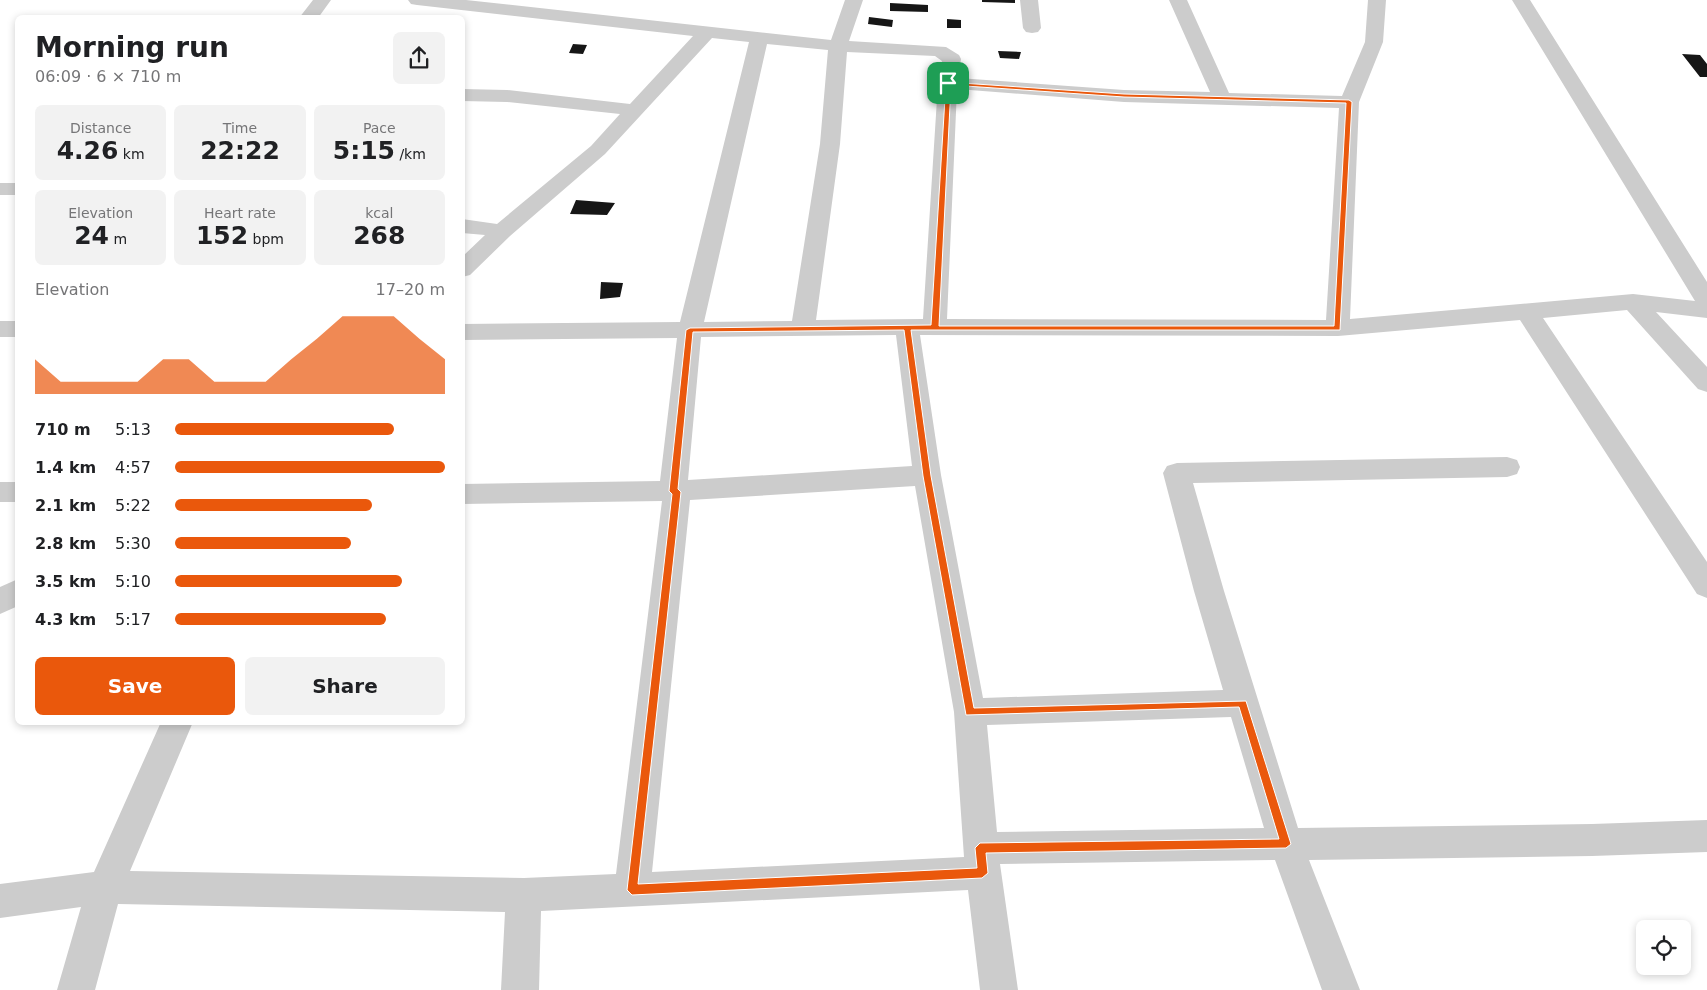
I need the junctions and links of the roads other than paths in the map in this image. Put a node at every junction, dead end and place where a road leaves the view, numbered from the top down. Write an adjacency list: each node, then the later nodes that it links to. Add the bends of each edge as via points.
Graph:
1 (322, 0): 8 (street)
2 (417, 0): 10 (street)
3 (854, 0): 12 (street)
4 (1029, 0): 9 (street)
5 (1178, 0): 15 (street)
6 (1377, 0): 16 (street, via 1374,42)
7 (1521, 0): 23 (street)
8 (310, 15)
9 (1032, 28)
10 (707, 32): 11 (street); 17 (street)
11 (759, 37): 12 (street); 32 (street)
12 (838, 46): 13 (street, via 939,51 952,59); 31 (street, via 830,144)
13 (948, 83): 15 (street, via 1124,96); 27 (street)
14 (465, 95): 17 (street, via 507,96)
15 (1222, 98): 16 (street)
16 (1349, 102): 28 (street)
17 (634, 110): 21 (street, via 598,150)
18 (0, 189): 19 (street)
19 (15, 189)
20 (465, 226): 21 (street)
21 (502, 231): 22 (street)
22 (465, 267)
23 (1707, 301)
24 (1633, 302): 25 (street); 26 (street); 34 (street)
25 (1707, 310)
26 (1528, 313): 28 (street); 41 (street)
27 (921, 328): 28 (street); 31 (street); 36 (street)
28 (1338, 328)
29 (0, 329): 30 (street)
30 (15, 329)
31 (803, 329): 32 (street)
32 (690, 330): 33 (street); 37 (street)
33 (465, 332)
34 (1707, 383)
35 (1507, 467): 44 (street, via 1177,473)
36 (927, 476): 37 (street); 45 (street)
37 (673, 491): 40 (street); 51 (street, via 677,492)
38 (0, 492): 39 (street)
39 (15, 492)
40 (465, 494)
41 (1707, 586)
42 (15, 593): 43 (street)
43 (0, 602)
44 (1243, 703): 45 (street); 48 (street)
45 (970, 712): 49 (street)
46 (176, 725): 50 (street)
47 (1707, 836): 48 (street)
48 (1286, 844): 49 (street); 57 (street)
49 (981, 860): 51 (street); 56 (street)
50 (105, 887): 52 (street); 53 (street); 54 (street)
51 (632, 890): 52 (street)
52 (524, 895): 55 (street)
53 (0, 901)
54 (76, 990)
55 (520, 990)
56 (999, 990)
57 (1341, 990)

